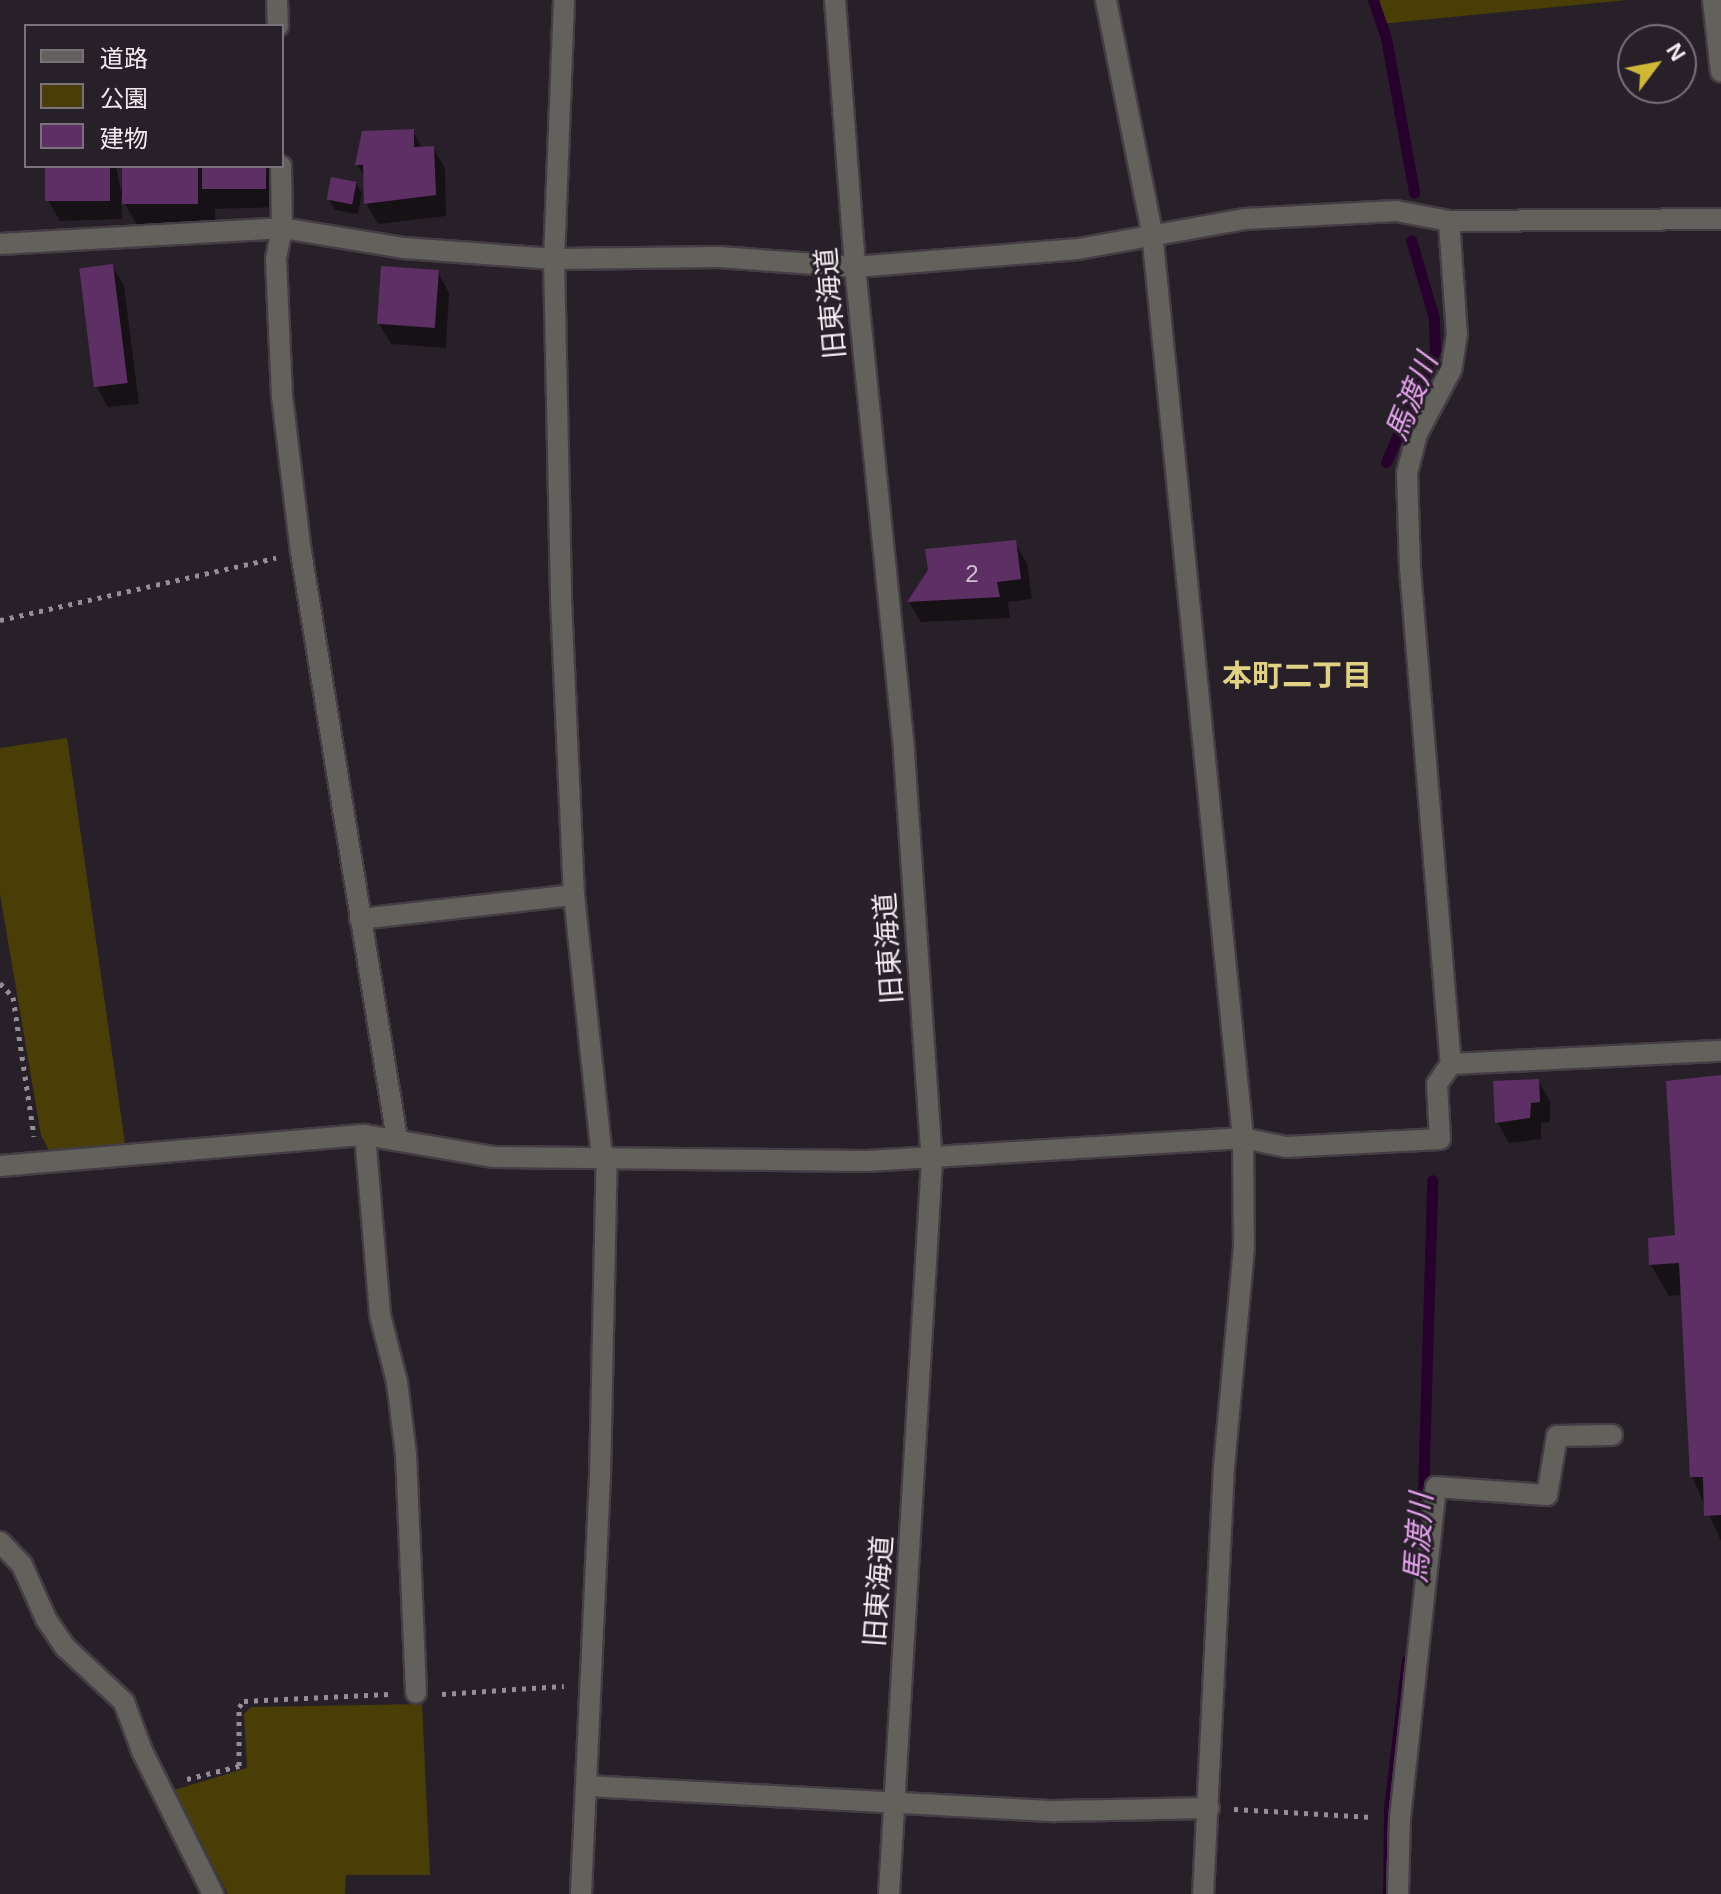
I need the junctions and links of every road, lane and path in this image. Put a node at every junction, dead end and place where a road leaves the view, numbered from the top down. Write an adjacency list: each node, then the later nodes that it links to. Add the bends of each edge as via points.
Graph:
1 (277, 0): 6 (street)
2 (564, 0): 14 (street)
3 (835, 0): 15 (street, 旧東海道)
4 (1106, 0): 12 (street)
5 (1713, 0): 7 (street)
6 (278, 24)
7 (1721, 72)
8 (281, 168): 11 (street)
9 (1721, 219): 10 (street)
10 (1449, 221): 12 (street, via 1396,211 1244,219); 22 (street, via 1457,334 1451,370 1417,434 1407,473 1410,568)
11 (282, 228): 13 (street); 14 (street, via 404,248); 16 (street, via 276,259 282,396)
12 (1152, 232): 15 (street, via 1078,249); 24 (street)
13 (0, 244)
14 (554, 259): 15 (street, via 719,257); 18 (street)
15 (855, 267): 27 (street, 旧東海道, via 904,752)
16 (301, 552): 17 (path); 19 (street)
17 (0, 620)
18 (574, 895): 19 (street); 26 (street)
19 (360, 919): 25 (street)
20 (0, 983): 28 (path, via 13,997)
21 (1721, 1051): 22 (street)
22 (1451, 1064): 24 (street, via 1437,1084 1440,1139 1286,1147)
23 (365, 1135): 25 (street); 28 (street); 33 (street, via 380,1315 397,1382 406,1454)
24 (1243, 1138): 27 (street); 37 (street, via 1244,1247 1224,1467)
25 (397, 1139): 26 (street, via 494,1157)
26 (605, 1156): 27 (street); 32 (street)
27 (932, 1159): 36 (street, 旧東海道)
28 (38, 1165): 29 (street)
29 (0, 1166)
30 (1612, 1435): 43 (street, via 1557,1436 1547,1495 1436,1487 1400,1818)
31 (0, 1542): 34 (street, via 22,1565 65,1647 124,1702)
32 (590, 1684): 33 (path); 35 (street)
33 (416, 1693): 34 (path, via 244,1701 239,1707 239,1766)
34 (158, 1786): 39 (street)
35 (587, 1786): 36 (street); 40 (street)
36 (893, 1804): 37 (street, via 1054,1811); 41 (street, 旧東海道)
37 (1209, 1808): 38 (path); 42 (street)
38 (1379, 1818)
39 (213, 1894)
40 (581, 1894)
41 (889, 1894)
42 (1203, 1894)
43 (1398, 1894)

